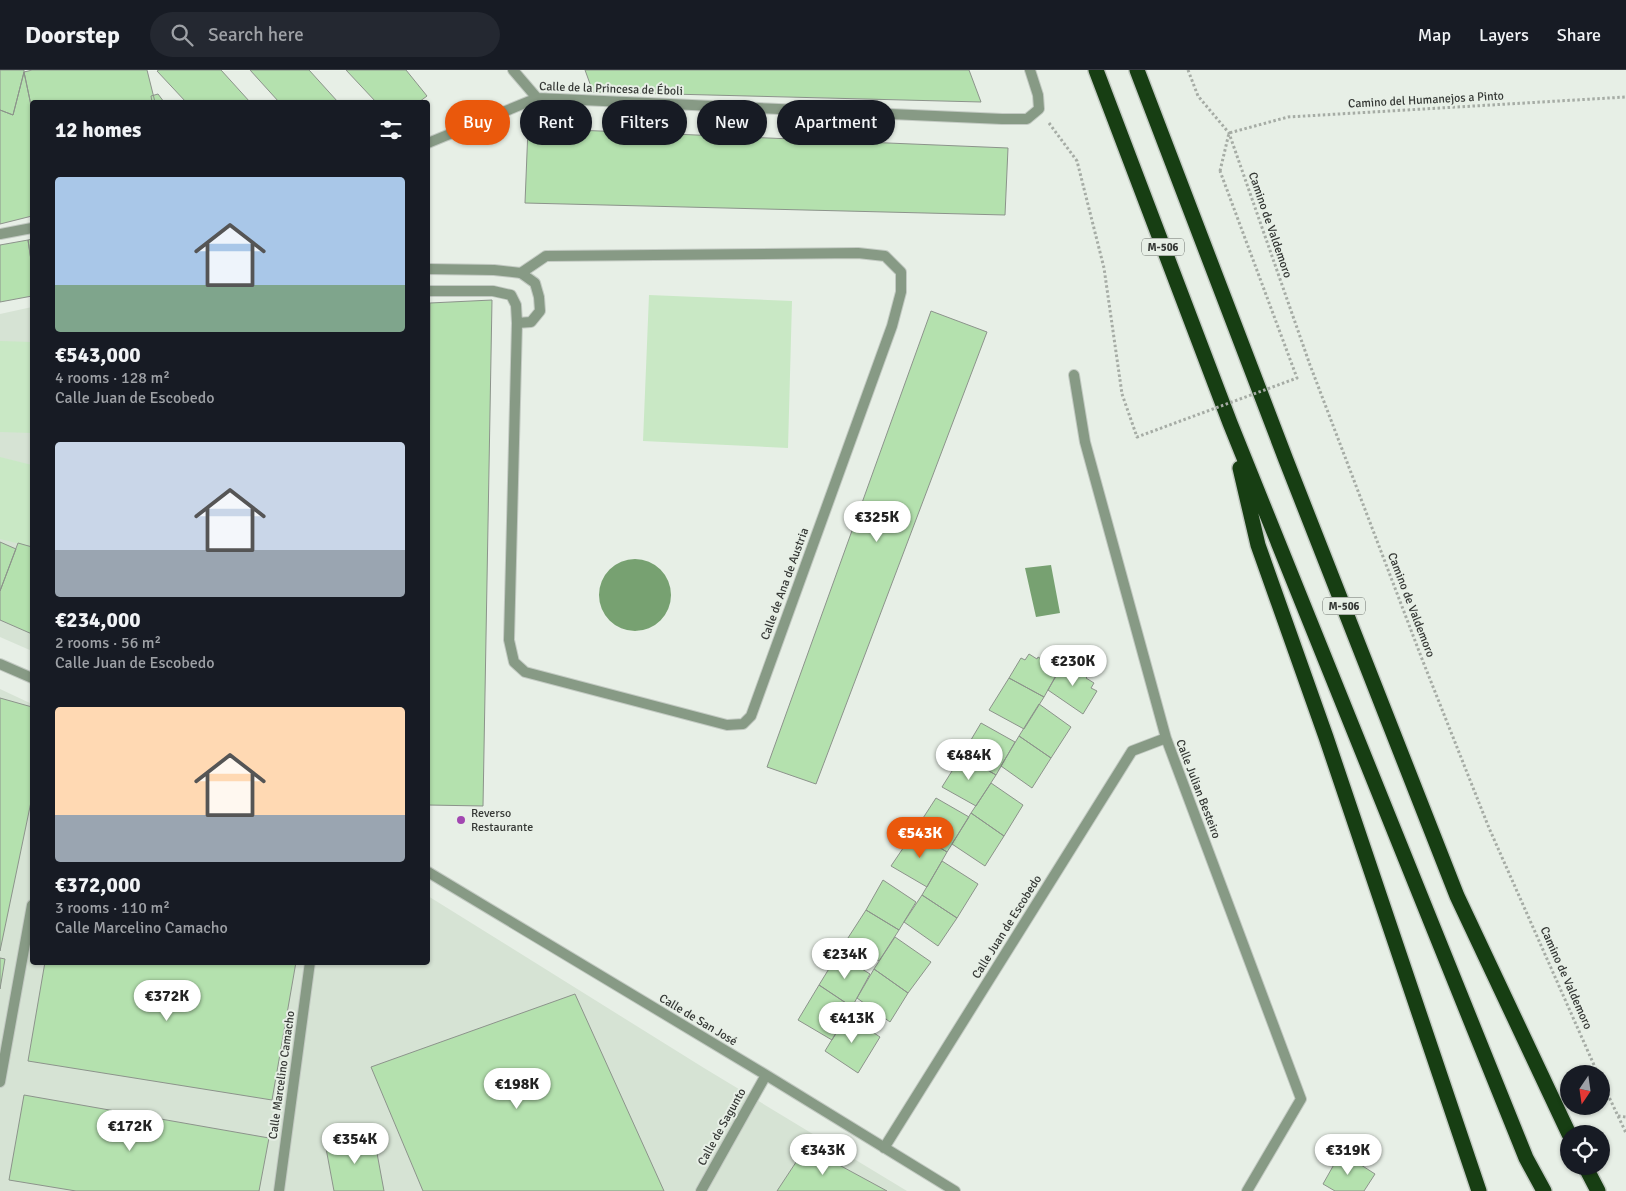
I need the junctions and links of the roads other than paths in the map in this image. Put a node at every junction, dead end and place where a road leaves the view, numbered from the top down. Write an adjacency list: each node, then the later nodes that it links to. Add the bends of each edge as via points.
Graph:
1 (512, 70): 5 (street)
2 (1030, 70): 5 (street, Calle de la Princesa de Éboli, via 1038,95 1038,109 1027,119)
3 (1096, 70): 14 (highway, M-506)
4 (1137, 70): 24 (highway, M-506, via 1458,896)
5 (537, 98): 6 (street, Calle de la Princesa de Éboli)
6 (430, 142)
7 (30, 228): 8 (street)
8 (0, 234)
9 (430, 269): 10 (street)
10 (521, 273): 12 (street, via 535,283 540,311 531,322); 12 (street, Calle de Ana de Austria, via 546,256 858,253 885,256 901,272 901,292 892,326 751,716 743,724 728,725 525,672 514,662 509,640)
11 (430, 291): 12 (street, Calle de Ana de Austria, via 493,290 511,295 516,305)
12 (516, 324)
13 (1074, 375): 17 (street, Calle Julian Besteiro, via 1085,442)
14 (1230, 423): 31 (highway, via 1258,545); 32 (highway, M-506, via 1526,1158)
15 (0, 664): 16 (street)
16 (30, 677)
17 (1166, 738): 25 (street, Calle Juan de Escobedo, via 1132,751); 30 (street, Calle Julian Besteiro, via 1301,1099)
18 (430, 873): 22 (street, Calle de San José)
19 (30, 915): 21 (street)
20 (310, 965): 27 (street, Calle Marcelino Camacho)
21 (2, 1061): 23 (street)
22 (766, 1075): 25 (street, Calle de San José); 28 (street, Calle de Sagunto)
23 (0, 1082)
24 (1565, 1125)
25 (884, 1148): 29 (street, Calle de San José)
26 (1590, 1175): 33 (highway)
27 (279, 1191)
28 (701, 1191)
29 (955, 1191)
30 (1246, 1191)
31 (1479, 1191)
32 (1544, 1191)
33 (1598, 1191)

